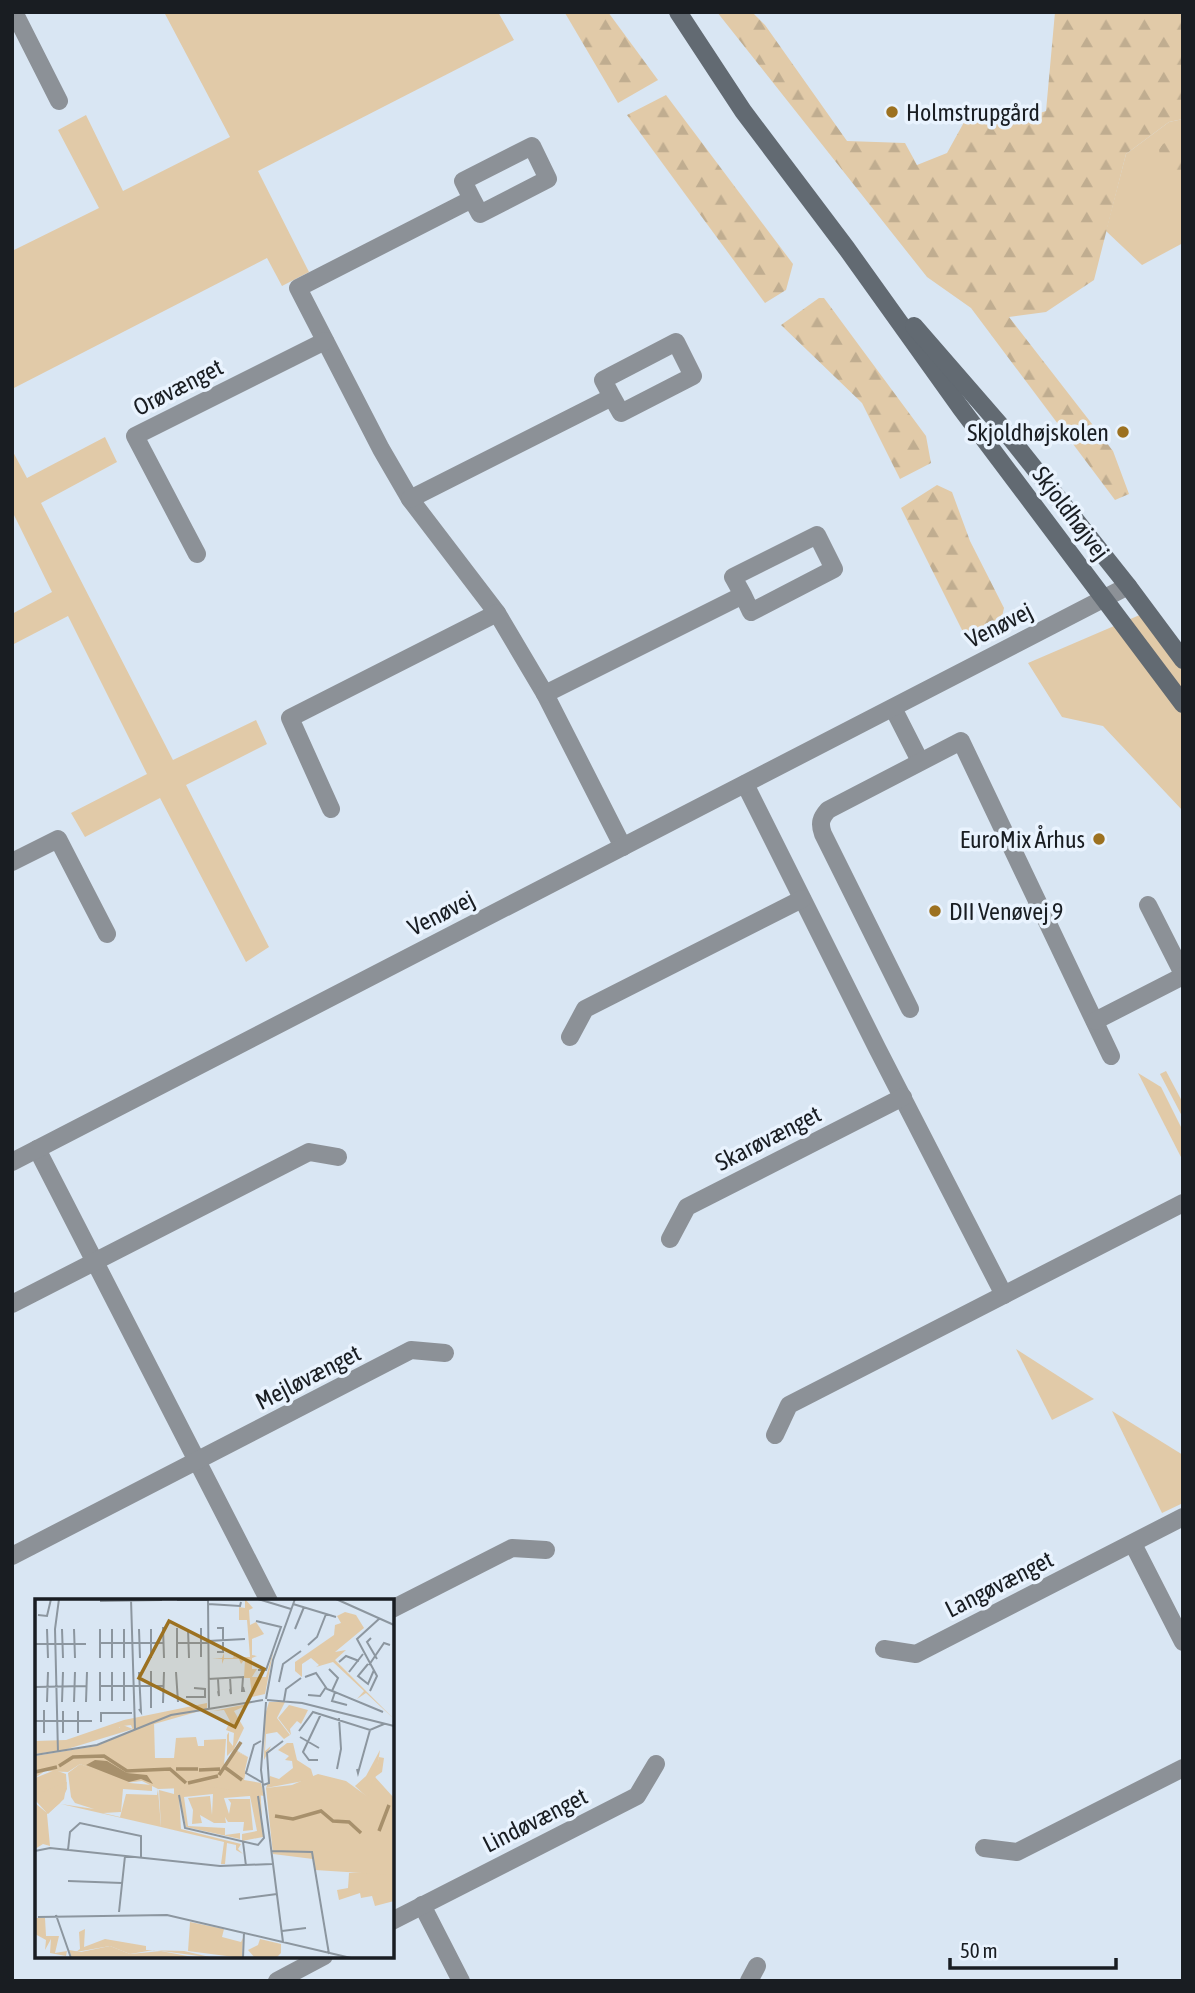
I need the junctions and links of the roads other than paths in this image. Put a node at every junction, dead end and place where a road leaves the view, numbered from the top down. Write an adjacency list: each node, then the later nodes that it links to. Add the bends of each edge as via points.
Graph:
1 (14, 12): 3 (street)
2 (678, 12): 5 (street, Skjoldhøjvej, via 743,111)
3 (60, 101)
4 (472, 199): 4 (street, via 480,214 548,179 531,146 463,181); 6 (street, via 298,288)
5 (847, 249): 10 (street, Skjoldhøjvej, via 1000,425); 12 (street, Skjoldhøjvej)
6 (324, 341): 8 (street); 9 (street, Orøvænget, via 135,436)
7 (612, 397): 7 (street, via 621,413 693,376 676,342 603,380); 8 (street)
8 (410, 499): 13 (street)
9 (197, 554)
10 (1128, 586): 12 (street, Venøvej); 14 (street, Skjoldhøjvej)
11 (743, 595): 11 (street, via 751,612 834,569 817,535 733,577); 15 (street)
12 (1104, 598): 16 (street, Skjoldhøjvej); 17 (street, Venøvej)
13 (497, 613): 15 (street); 20 (street, via 290,718)
14 (1183, 660)
15 (545, 694): 21 (street)
16 (1183, 704)
17 (893, 708): 18 (street); 19 (street, Venøvej)
18 (920, 761): 27 (street, via 828,810 820,827); 28 (street, via 961,741)
19 (745, 784): 21 (street, Venøvej); 23 (street)
20 (331, 809)
21 (623, 847): 32 (street, Venøvej)
22 (12, 862): 25 (street, via 58,839)
23 (802, 899): 29 (street, via 585,1009); 31 (street)
24 (1148, 905): 26 (street)
25 (107, 934)
26 (1183, 975): 28 (street)
27 (910, 1009)
28 (1095, 1021): 30 (street)
29 (570, 1037)
30 (1111, 1056)
31 (902, 1097): 36 (street, Skarøvænget, via 687,1207); 38 (street)
32 (37, 1149): 34 (street, Venøvej); 37 (street)
33 (338, 1157): 37 (street, via 309,1152)
34 (12, 1162)
35 (1183, 1203): 38 (street)
36 (670, 1239)
37 (94, 1261): 39 (street); 42 (street)
38 (1004, 1295): 41 (street, via 789,1405)
39 (12, 1304)
40 (444, 1353): 42 (street, Mejløvænget, via 411,1350)
41 (775, 1435)
42 (197, 1461): 46 (street, Mejløvænget); 47 (street)
43 (1183, 1517): 44 (street, Langøvænget)
44 (1133, 1544): 49 (street); 50 (street, Langøvænget, via 916,1654)
45 (546, 1549): 48 (street, via 512,1548)
46 (12, 1556)
47 (268, 1599)
48 (394, 1608)
49 (1183, 1642)
50 (884, 1649)
51 (656, 1764): 54 (street, Lindøvænget, via 637,1796)
52 (1183, 1768): 53 (street, via 1017,1852)
53 (984, 1849)
54 (422, 1905): 55 (street, Lindøvænget); 58 (street)
55 (394, 1920)
56 (320, 1958): 57 (street)
57 (277, 1981)
58 (461, 1981)

